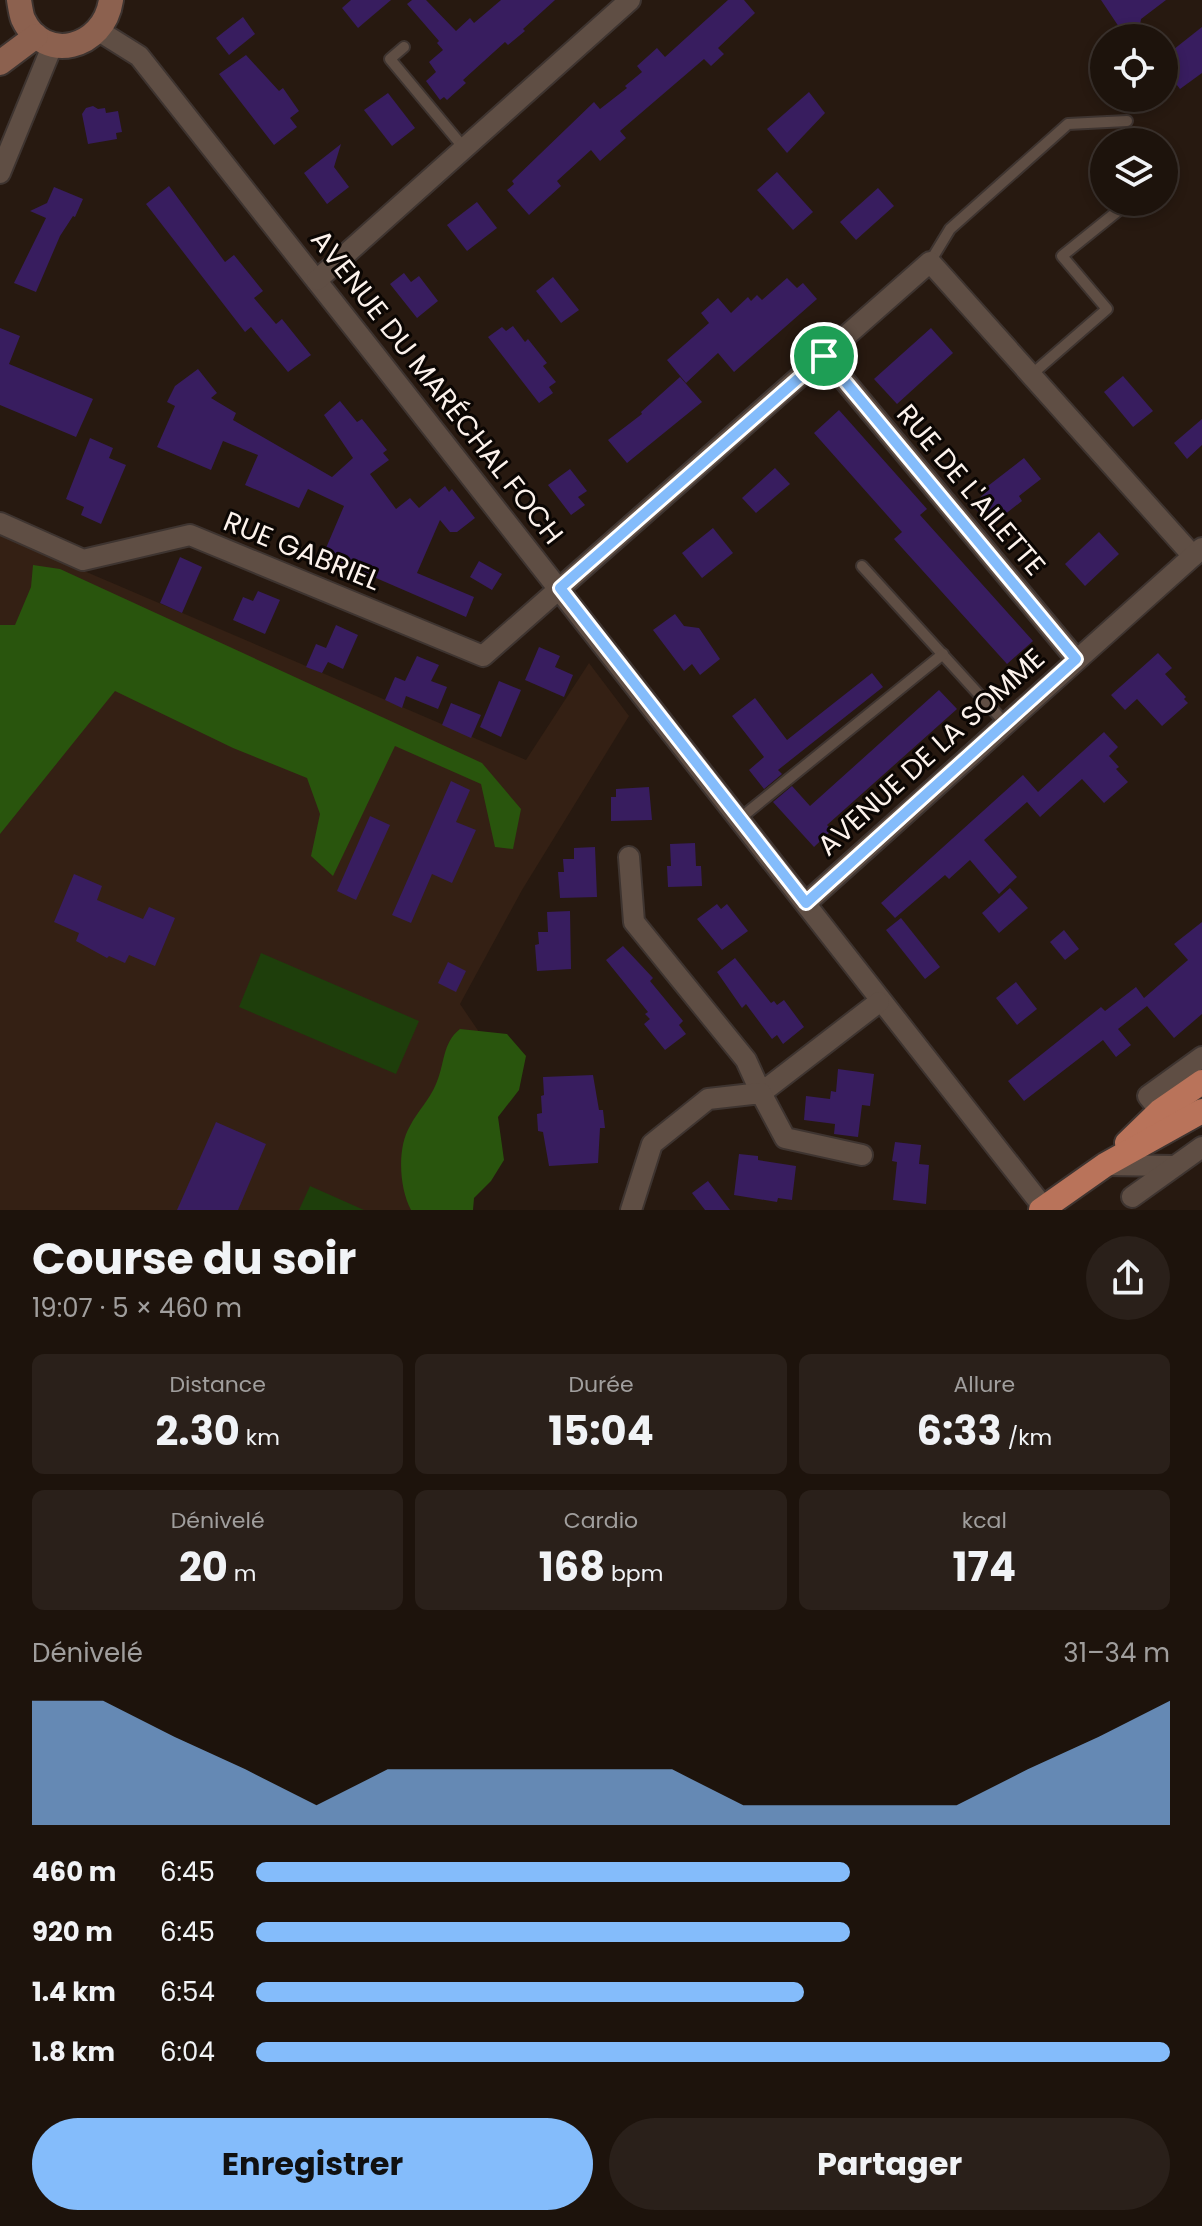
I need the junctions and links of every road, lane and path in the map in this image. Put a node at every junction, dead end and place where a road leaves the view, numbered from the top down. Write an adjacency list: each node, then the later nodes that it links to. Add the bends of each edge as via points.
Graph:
1 (18, 0): 4 (street); 6 (street, via 23,19)
2 (111, 0): 5 (street)
3 (630, 0): 10 (street)
4 (0, 10)
5 (99, 31): 6 (street, via 69,46); 14 (street, AVENUE DU MARÉCHAL FOCH, via 139,56)
6 (44, 40): 8 (street); 11 (street)
7 (404, 47): 10 (lane, via 390,59)
8 (0, 63)
9 (1127, 121): 13 (lane, via 1068,124 950,229)
10 (464, 148): 14 (street)
11 (0, 173)
12 (1112, 216): 16 (lane, via 1062,256 1107,309)
13 (930, 262): 15 (street); 16 (street)
14 (317, 280): 20 (street, AVENUE DU MARÉCHAL FOCH)
15 (824, 356): 20 (street); 22 (street, RUE DE L'AILETTE)
16 (1031, 375): 18 (street)
17 (0, 523): 20 (street, RUE GABRIEL, via 83,560 190,535 483,656)
18 (1198, 552): 22 (street, AVENUE DE LA SOMME)
19 (862, 566): 21 (lane)
20 (560, 588): 24 (street, AVENUE DU MARÉCHAL FOCH)
21 (943, 654): 23 (lane); 24 (lane)
22 (1076, 659): 23 (street, AVENUE DE LA SOMME)
23 (1005, 723): 26 (street, AVENUE DE LA SOMME)
24 (738, 820): 26 (street, AVENUE DU MARÉCHAL FOCH)
25 (629, 857): 30 (street, via 634,922 746,1060)
26 (806, 903): 27 (street, AVENUE DU MARÉCHAL FOCH)
27 (879, 1002): 30 (street); 38 (street, AVENUE DU MARÉCHAL FOCH)
28 (1202, 1057): 31 (street, via 1148,1096)
29 (1202, 1082): 31 (main road)
30 (761, 1093): 34 (street, via 785,1138); 39 (street, via 708,1099 652,1144)
31 (1160, 1111): 35 (main road)
32 (1202, 1111): 35 (main road)
33 (1202, 1147): 36 (street)
34 (862, 1155)
35 (1105, 1165): 36 (street); 38 (main road)
36 (1175, 1166): 37 (street)
37 (1132, 1197)
38 (1042, 1209)
39 (631, 1210)

